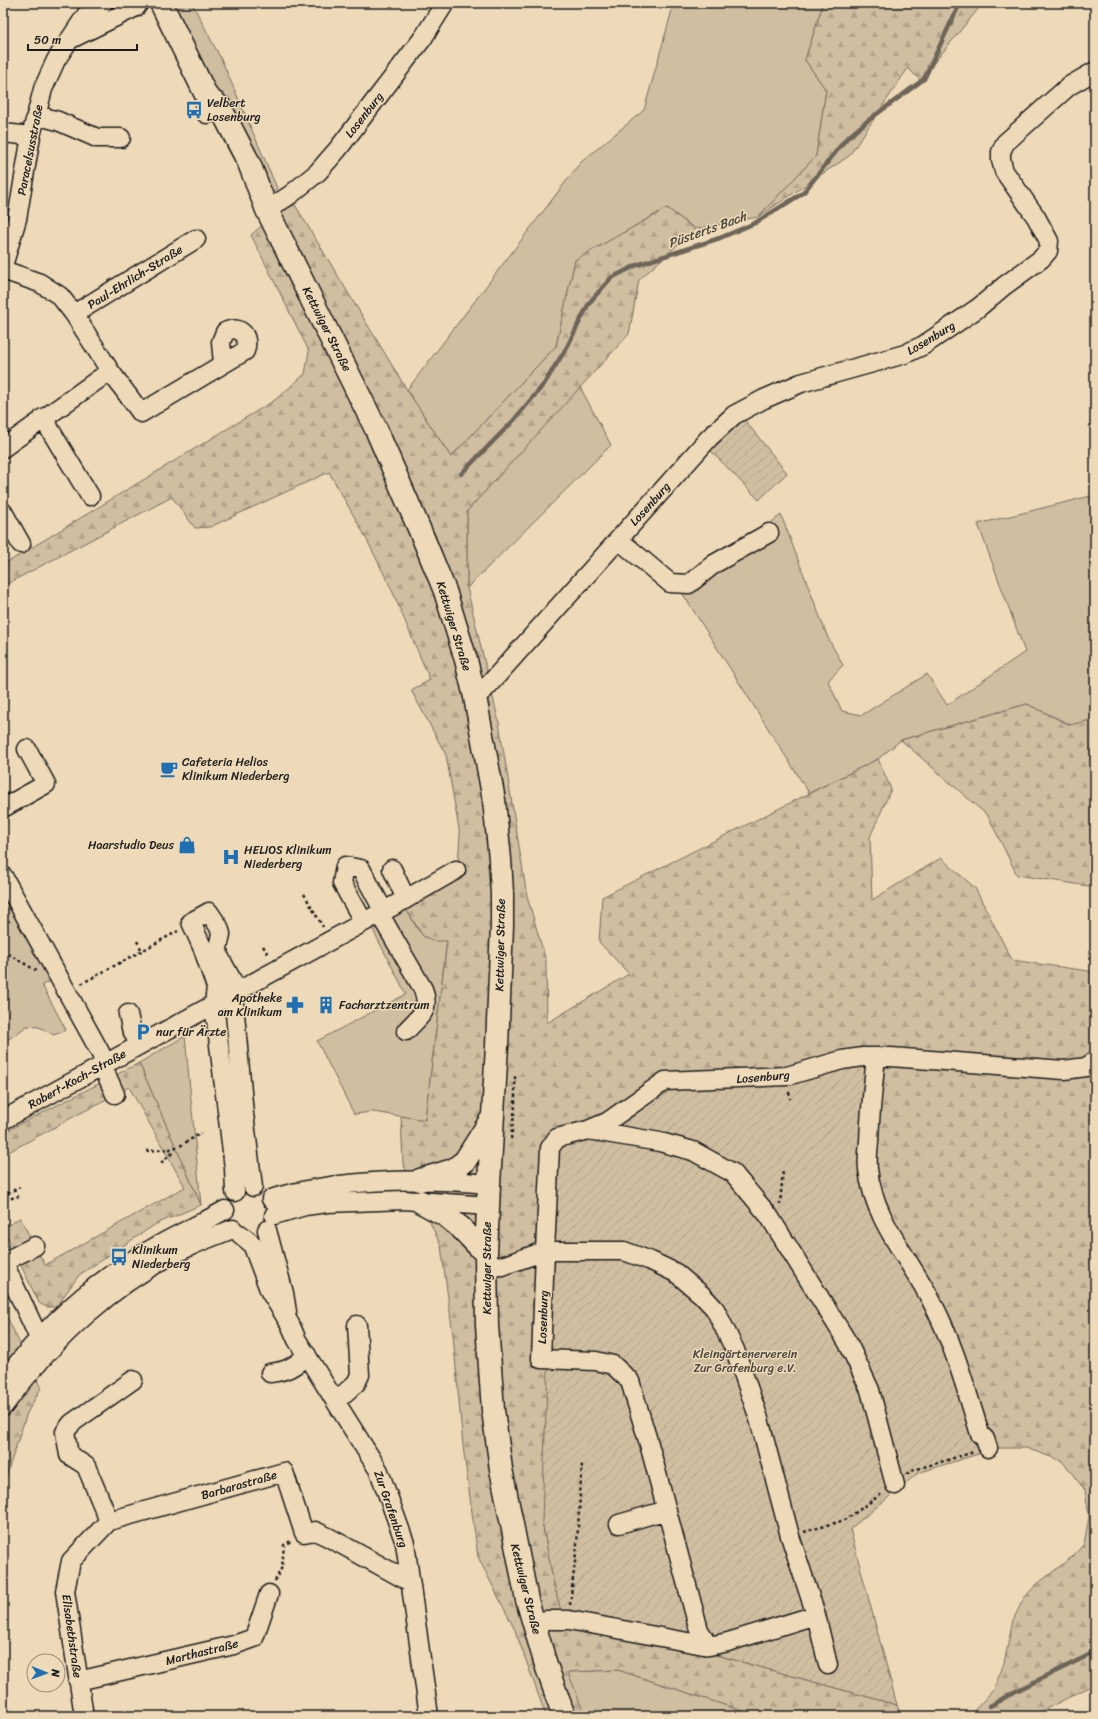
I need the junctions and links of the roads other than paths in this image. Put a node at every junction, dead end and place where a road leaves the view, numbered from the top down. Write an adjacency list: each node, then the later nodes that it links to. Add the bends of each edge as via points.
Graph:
1 (103, 3): 5 (street, Paracelsusstraße, via 86,15)
2 (139, 3): 5 (street, Paracelsusstraße, via 136,7)
3 (161, 3): 11 (main road, Kettwiger Straße, via 207,97 208,114 236,169)
4 (445, 3): 11 (street, Losenburg, via 423,38 324,166 290,195)
5 (71, 39): 7 (street, Paracelsusstraße, via 56,60 43,89)
6 (1095, 71): 23 (street, Losenburg, via 1069,86 1005,143 1001,152 1004,171 1044,230 1048,251 1041,259 978,308 918,348 905,354 801,383 734,415 709,438)
7 (36, 115): 9 (street, Paracelsusstraße); 10 (street, via 58,120 97,138)
8 (3, 133): 9 (street)
9 (31, 136): 13 (street, Paracelsusstraße, via 17,219)
10 (121, 138)
11 (266, 210): 25 (main road, Kettwiger Straße, via 376,428 445,591)
12 (196, 239): 15 (street, Paul-Ehrlich-Straße)
13 (3, 266)
14 (3, 270): 15 (street, Paul-Ehrlich-Straße, via 40,283 60,296)
15 (74, 314): 17 (street, Paul-Ehrlich-Straße)
16 (222, 364): 17 (street, Paul-Ehrlich-Straße, via 141,413)
17 (110, 371): 18 (street)
18 (43, 418): 19 (street); 20 (street)
19 (3, 448)
20 (90, 496)
21 (3, 512): 24 (street)
22 (769, 533): 23 (street, via 714,564 689,584 670,583)
23 (619, 540): 25 (street, Losenburg)
24 (21, 544)
25 (475, 697): 42 (main road, Kettwiger Straße, via 494,800 502,893)
26 (27, 749): 27 (street, via 46,784)
27 (3, 808)
28 (392, 869): 31 (street)
29 (456, 870): 31 (street, Robert-Koch-Straße)
30 (3, 876): 40 (street)
31 (406, 899): 32 (street, Robert-Koch-Straße)
32 (375, 915): 33 (street, Robert-Koch-Straße); 36 (street, via 423,989 426,998 424,1013)
33 (233, 993): 34 (street, Robert-Koch-Straße); 34 (street, via 232,980 219,956 219,927 209,912 191,922 216,987); 47 (street)
34 (214, 1004): 37 (street, Robert-Koch-Straße); 48 (street)
35 (128, 1014): 37 (street)
36 (406, 1031)
37 (139, 1045): 40 (street, Robert-Koch-Straße)
38 (876, 1057): 39 (street, Losenburg, via 1064,1070 1086,1067); 44 (street, Losenburg, via 842,1060 787,1076 665,1081 607,1122); 67 (street, via 867,1169 875,1202 932,1302 954,1351 980,1434)
39 (1095, 1061)
40 (105, 1063): 41 (street, via 106,1074); 43 (street, Robert-Koch-Straße)
41 (115, 1094)
42 (493, 1116): 45 (main road, via 465,1162 453,1170); 46 (main road, Kettwiger Straße)
43 (3, 1120)
44 (588, 1130): 55 (street, Losenburg, via 557,1138 550,1148); 68 (street, via 660,1142 693,1151 733,1173 771,1220 848,1343 870,1390)
45 (420, 1180): 46 (street); 52 (street, via 357,1183 292,1192)
46 (489, 1184): 50 (main road, Kettwiger Straße)
47 (253, 1187): 48 (street); 52 (street, via 266,1193)
48 (235, 1192): 51 (street, via 228,1200)
49 (421, 1202): 50 (street); 52 (street, via 403,1200 327,1203); 56 (main road, via 445,1215 460,1228)
50 (488, 1206): 56 (main road, Kettwiger Straße)
51 (225, 1210): 53 (street, via 227,1221); 60 (street, via 154,1247 115,1272 73,1304)
52 (271, 1214): 53 (street, via 254,1235); 58 (street, Zur Grafenburg)
53 (236, 1232): 58 (street, Zur Grafenburg, via 252,1244 270,1292); 60 (street, via 186,1248 165,1259)
54 (34, 1246): 57 (street)
55 (546, 1250): 56 (street, via 502,1266); 69 (street, Losenburg, via 541,1359 596,1361 613,1365 630,1381); 74 (street, via 624,1251 676,1273 715,1309 735,1350 759,1419 790,1536)
56 (486, 1260): 75 (main road, Kettwiger Straße, via 487,1325 493,1410 513,1532 527,1600)
57 (3, 1262): 60 (street)
58 (290, 1324): 61 (street, Zur Grafenburg)
59 (357, 1325): 65 (street, via 360,1375 356,1383)
60 (44, 1344): 64 (street); 66 (street)
61 (307, 1355): 62 (street, via 285,1372); 65 (street, Zur Grafenburg)
62 (270, 1373)
63 (134, 1380): 70 (street, via 72,1422 65,1432 69,1456 86,1466)
64 (3, 1382)
65 (336, 1401): 72 (street, Zur Grafenburg, via 379,1471 404,1543)
66 (3, 1407)
67 (988, 1448)
68 (895, 1483)
69 (667, 1510): 71 (street); 76 (street, via 699,1630)
70 (109, 1521): 72 (street, Barbarastraße, via 284,1472 304,1533 315,1531 328,1537); 78 (street, Elisabethstraße, via 71,1561 65,1591)
71 (619, 1524)
72 (410, 1582): 80 (street, Zur Grafenburg)
73 (268, 1594): 78 (street, Marthastraße, via 254,1638 234,1646)
74 (816, 1615): 76 (street); 77 (street)
75 (535, 1624): 76 (street, via 546,1620 569,1620); 81 (main road, Kettwiger Straße)
76 (709, 1646)
77 (828, 1665)
78 (78, 1682): 79 (street, Elisabethstraße)
79 (84, 1716)
80 (429, 1716)
81 (564, 1716)

